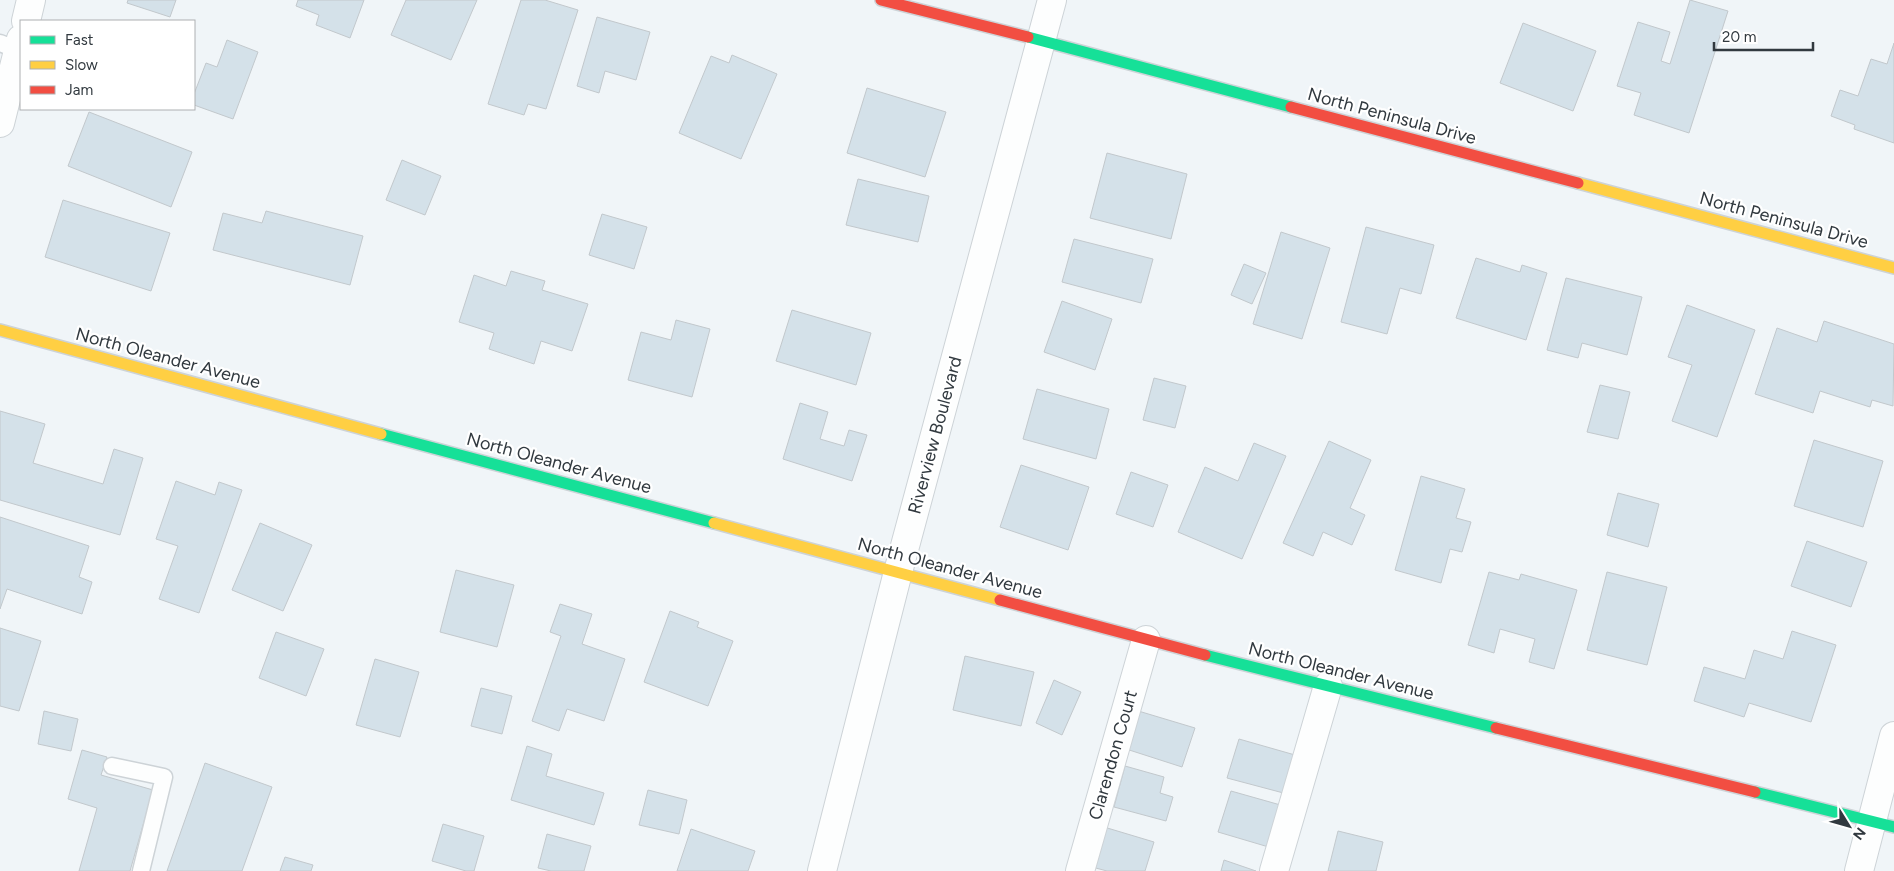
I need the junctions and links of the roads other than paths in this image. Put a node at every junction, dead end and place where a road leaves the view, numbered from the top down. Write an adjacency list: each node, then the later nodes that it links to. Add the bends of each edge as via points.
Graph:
1 (31, 0): 4 (street)
2 (881, 0): 5 (street, North Peninsula Drive)
3 (1052, 0): 5 (street, Riverview Boulevard)
4 (26, 20)
5 (1041, 40): 8 (street, North Peninsula Drive); 10 (street, Riverview Boulevard)
6 (13, 44): 7 (street)
7 (1, 112)
8 (1894, 268)
9 (0, 330): 10 (street, North Oleander Avenue)
10 (898, 572): 11 (street, North Oleander Avenue); 17 (street, Riverview Boulevard)
11 (1146, 640): 12 (street, North Oleander Avenue); 18 (street, Clarendon Court)
12 (1328, 686): 15 (street, North Oleander Avenue); 19 (street)
13 (1894, 736): 15 (street)
14 (112, 766): 16 (lane, via 164,778)
15 (1883, 824): 20 (street)
16 (141, 871)
17 (822, 871)
18 (1080, 871)
19 (1274, 871)
20 (1858, 871)

